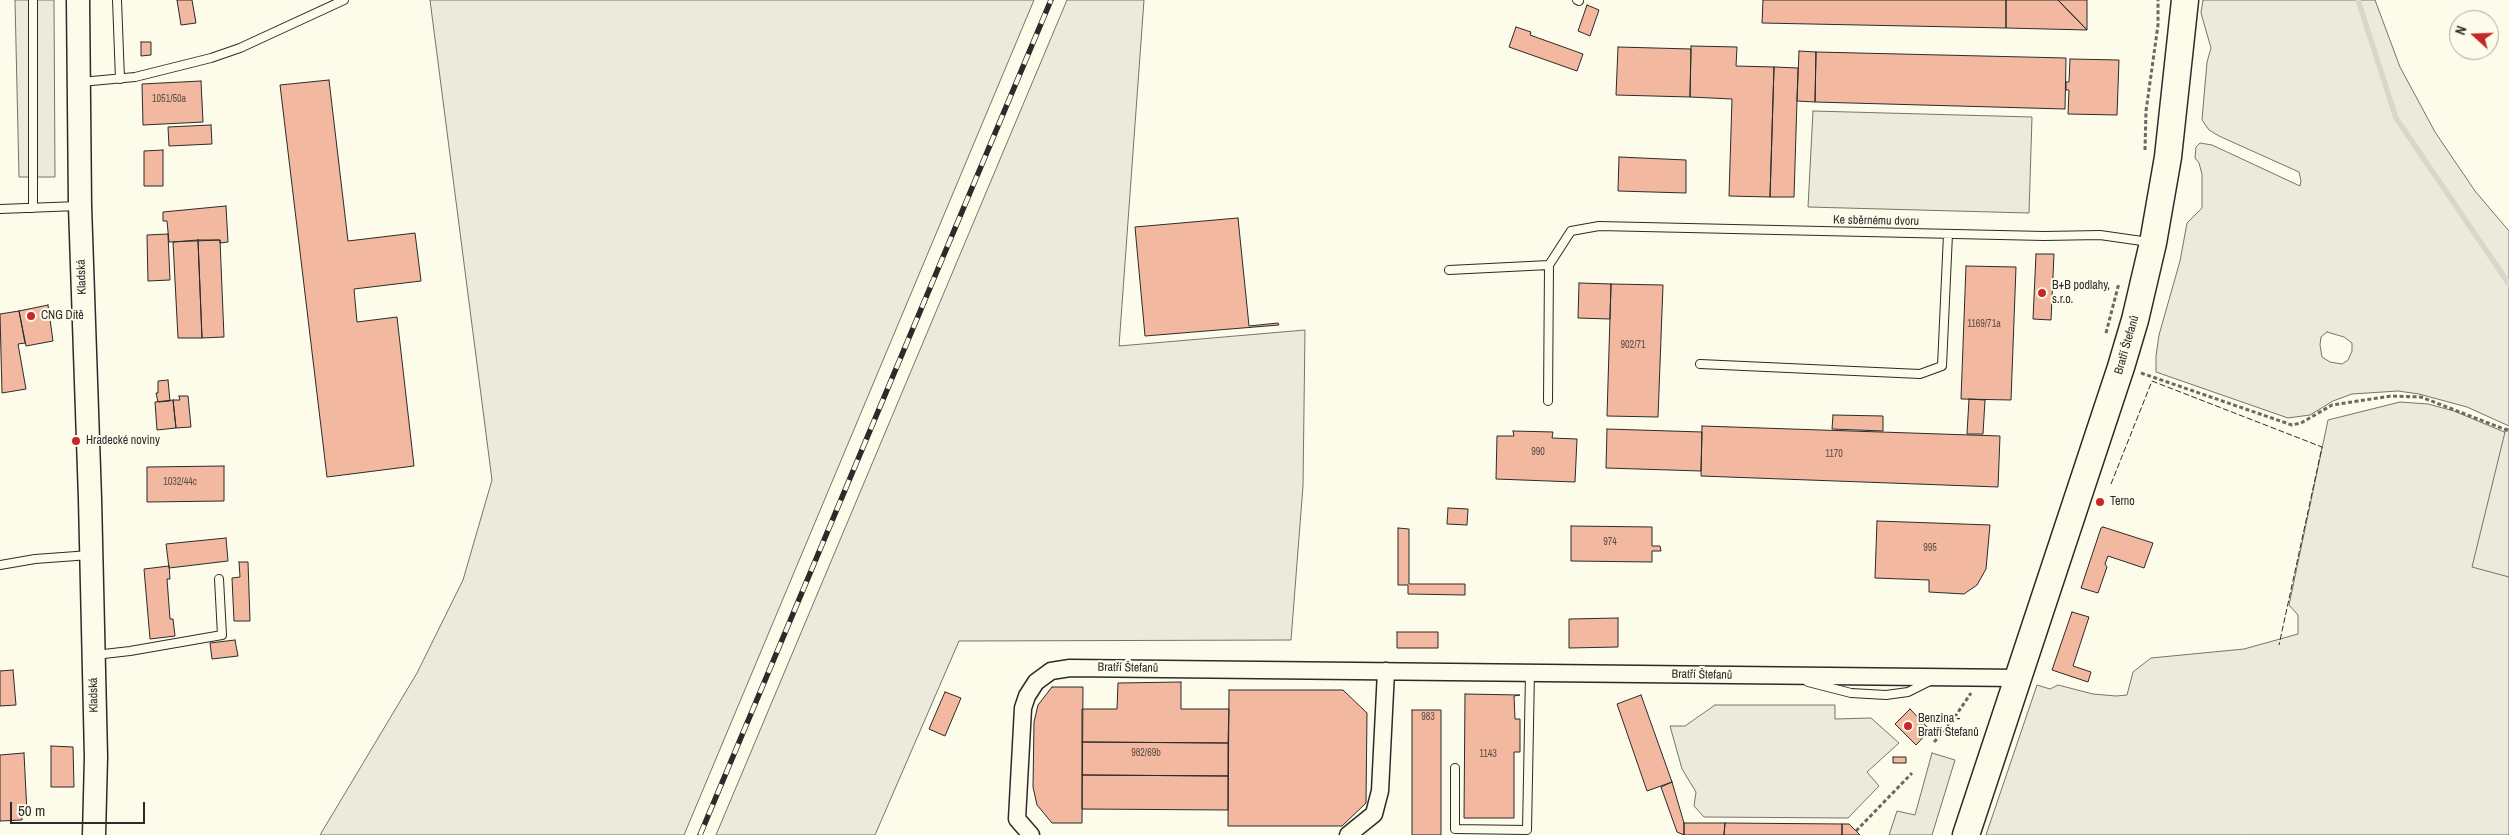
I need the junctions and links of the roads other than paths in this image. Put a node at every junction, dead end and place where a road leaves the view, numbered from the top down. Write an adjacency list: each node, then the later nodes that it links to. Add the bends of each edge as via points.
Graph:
1 (33, 0): 9 (lane)
2 (78, 0): 7 (main road, Kladská)
3 (117, 0): 6 (lane)
4 (344, 0): 6 (lane, via 240,48)
5 (2185, 0): 12 (main road, Bratří Štefanů, via 2168,157)
6 (120, 79): 7 (lane)
7 (79, 82): 8 (main road, Kladská)
8 (80, 206): 9 (lane); 17 (main road, Kladská)
9 (33, 208): 10 (lane)
10 (0, 209)
11 (1948, 234): 12 (lane, Ke sběrnému dvoru, via 2100,235); 13 (lane, Ke sběrnému dvoru, via 1599,226 1571,231); 15 (lane, via 1942,366 1920,374)
12 (2153, 243): 23 (main road, Bratří Štefanů, via 2121,367)
13 (1549, 265): 14 (lane); 16 (lane)
14 (1449, 270)
15 (1700, 364)
16 (1548, 401)
17 (91, 555): 18 (lane); 20 (main road, Kladská)
18 (0, 565)
19 (219, 579): 20 (lane, via 222,635 130,652)
20 (93, 655): 26 (main road, Kladská)
21 (1386, 671): 22 (street, Bratří Štefanů); 25 (street, via 1380,791 1374,814); 27 (street, Bratří Štefanů, via 1070,668 1051,672 1036,682 1023,708 1017,819)
22 (1530, 673): 23 (street, Bratří Štefanů); 24 (lane, via 1527,830 1455,829)
23 (2018, 678): 28 (main road, Bratří Štefanů)
24 (1455, 768)
25 (1351, 834)
26 (94, 835)
27 (1031, 835)
28 (1966, 835)

